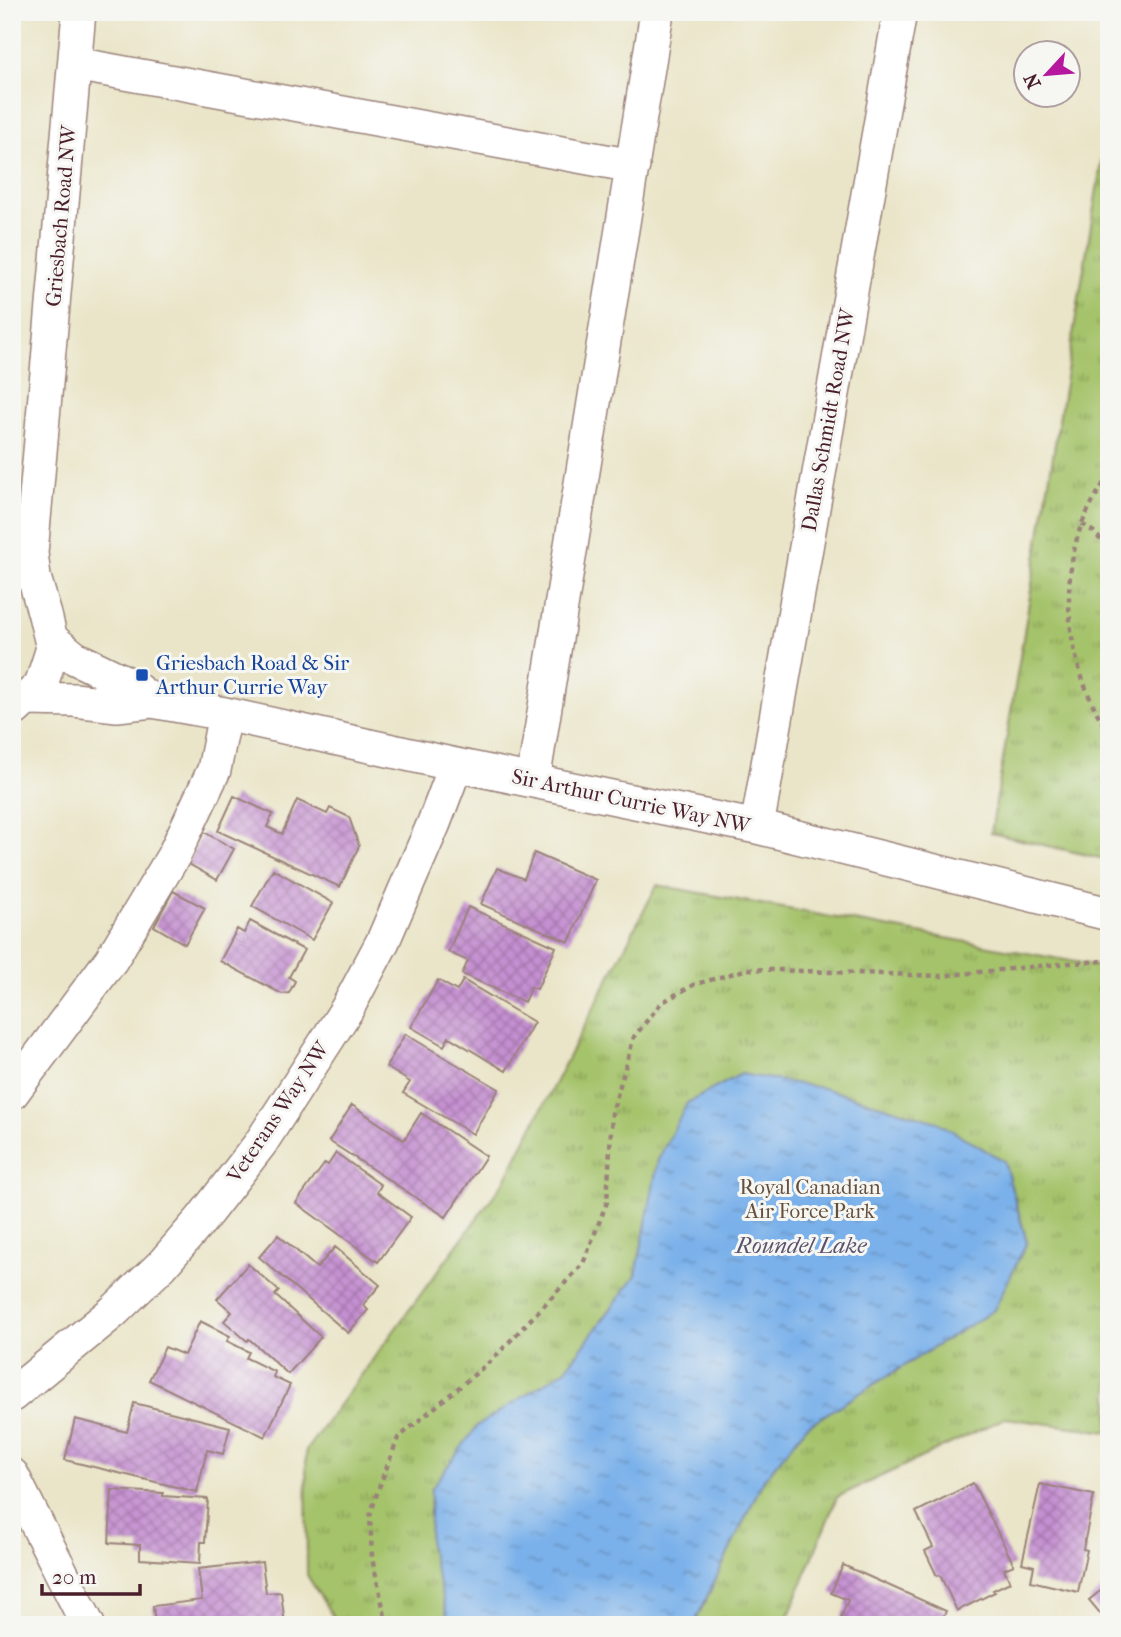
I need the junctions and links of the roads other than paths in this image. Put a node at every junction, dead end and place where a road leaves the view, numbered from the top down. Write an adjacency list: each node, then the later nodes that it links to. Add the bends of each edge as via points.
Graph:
1 (79, 12): 4 (street, Griesbach Road NW)
2 (657, 12): 5 (street)
3 (900, 12): 15 (street, Dallas Schmidt Road NW)
4 (75, 64): 5 (street); 6 (street, Griesbach Road NW)
5 (633, 166): 14 (street)
6 (43, 420): 7 (street, Griesbach Road NW); 9 (street, Griesbach Road NW, via 31,553)
7 (12, 513)
8 (12, 586): 9 (street, Sir Arthur Currie Way NW, via 22,588)
9 (48, 627): 10 (street, Sir Arthur Currie Way NW, via 75,657); 11 (street, Griesbach Road NW, via 53,648 41,685)
10 (152, 701): 11 (street, Sir Arthur Currie Way NW, via 117,705 74,700); 12 (street, Sir Arthur Currie Way NW)
11 (17, 707)
12 (225, 715): 13 (street, Sir Arthur Currie Way NW); 17 (street, via 214,771 174,855 111,960)
13 (456, 765): 14 (street, Sir Arthur Currie Way NW); 18 (street, Veterans Way NW, via 383,942 347,1009 260,1144 162,1265)
14 (533, 781): 15 (street, Sir Arthur Currie Way NW)
15 (757, 827): 16 (street, Sir Arthur Currie Way NW)
16 (1109, 914)
17 (12, 1093)
18 (12, 1395)
19 (12, 1475): 20 (street)
20 (88, 1625)

